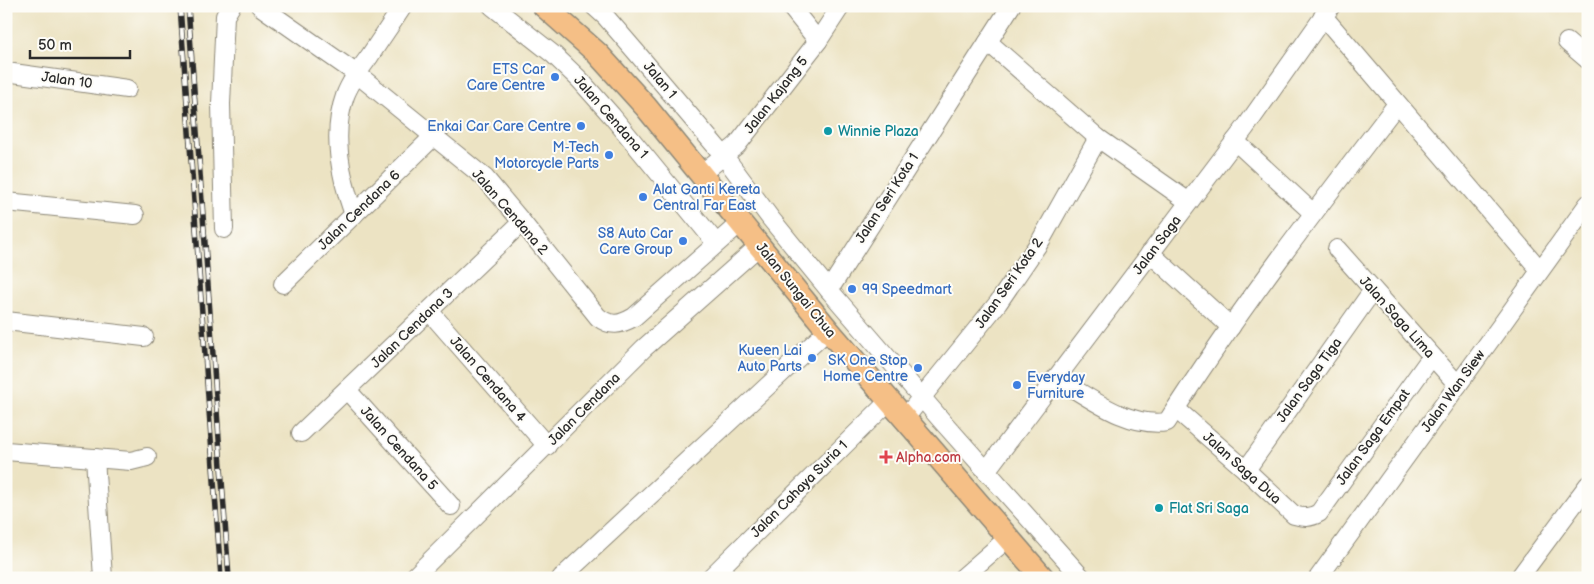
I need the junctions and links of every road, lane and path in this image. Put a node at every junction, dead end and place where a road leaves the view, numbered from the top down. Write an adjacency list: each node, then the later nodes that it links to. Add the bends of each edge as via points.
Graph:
1 (231, 6): 34 (street, via 225,16 221,104)
2 (260, 6): 16 (street, Jalan Cendana 2)
3 (403, 6): 16 (street)
4 (492, 6): 35 (street, Jalan Cendana 1, via 580,80)
5 (544, 6): 20 (main road, Jalan Sungai Chua, via 597,53)
6 (594, 6): 17 (street, Jalan 1)
7 (790, 6): 11 (street)
8 (841, 6): 11 (street, Jalan Kajang 5)
9 (1011, 6): 12 (street, Jalan Seri Kota 1)
10 (1327, 11): 19 (street, Jalan Saga); 23 (street, Jalan Saga)
11 (818, 41): 24 (street, Jalan Kajang 5, via 737,145)
12 (988, 42): 22 (street); 41 (street, Jalan Seri Kota 1)
13 (1567, 42): 14 (street)
14 (1588, 60)
15 (6, 72): 18 (street, Jalan 10)
16 (357, 74): 21 (street, Jalan Cendana 2); 31 (street, via 345,95 339,119 338,144 346,192)
17 (666, 88): 20 (street); 24 (street, Jalan 1)
18 (127, 89)
19 (1397, 104): 29 (street); 39 (street, Jalan Saga)
20 (646, 108): 25 (main road, Jalan Sungai Chua)
21 (434, 136): 31 (street, Jalan Cendana 6); 32 (street, Jalan Cendana 2, via 484,178)
22 (1098, 138): 27 (street); 52 (street, Jalan Seri Kota 2, via 1041,240 998,303)
23 (1235, 141): 27 (street, Jalan Saga); 29 (street)
24 (724, 156): 25 (street, Jalan Kajang 5); 41 (street, Jalan 1)
25 (701, 174): 33 (main road, Jalan Sungai Chua)
26 (6, 202): 30 (street)
27 (1189, 202): 38 (street, Jalan Saga)
28 (1588, 204): 39 (street, Jalan Wan Siew)
29 (1313, 213): 45 (street)
30 (135, 215)
31 (354, 215): 40 (street, Jalan Cendana 6)
32 (522, 222): 35 (street, Jalan Cendana 2, via 598,317 612,324 634,317); 43 (street, Jalan Cendana 3)
33 (740, 223): 35 (street); 36 (main road, Jalan Sungai Chua)
34 (224, 230)
35 (716, 243)
36 (760, 246): 46 (main road, Jalan Sungai Chua); 57 (street, Jalan Cendana, via 644,348)
37 (1337, 249): 42 (street, Jalan Saga Lima)
38 (1150, 253): 45 (street); 49 (street, Jalan Saga)
39 (1540, 270): 50 (street, Jalan Wan Siew)
40 (283, 284)
41 (829, 290): 52 (street, Jalan 1)
42 (1373, 290): 48 (street, Jalan Saga Lima); 61 (street, Jalan Saga Tiga)
43 (430, 312): 51 (street, Jalan Cendana 3); 57 (street, Jalan Cendana 4)
44 (6, 321): 47 (street)
45 (1231, 327): 54 (street)
46 (828, 330): 53 (main road, Jalan Sungai Chua); 69 (street)
47 (144, 337)
48 (1432, 356): 50 (street, Jalan Saga Lima); 65 (street, Jalan Saga Empat, via 1319,513)
49 (1056, 378): 54 (street, via 1106,407 1142,422 1167,422); 62 (street, Jalan Saga)
50 (1458, 385): 74 (street, Jalan Wan Siew)
51 (347, 390): 56 (street, Jalan Cendana 3); 64 (street, Jalan Cendana 5)
52 (922, 398): 55 (street, Jalan Seri Kota 2); 62 (street, Jalan 1)
53 (889, 401): 55 (main road, Jalan Sungai Chua); 70 (street, Jalan Cahaya Suria 1)
54 (1176, 409): 61 (street, Jalan Saga Dua)
55 (905, 418): 66 (main road, Jalan Sungai Chua)
56 (302, 433)
57 (547, 446): 68 (street, Jalan Cendana)
58 (6, 451): 60 (street)
59 (147, 457): 60 (street, via 131,461)
60 (95, 458): 67 (street)
61 (1246, 470): 65 (street, Jalan Saga Dua, via 1294,515)
62 (986, 471): 73 (street, Jalan 1)
63 (1586, 492): 75 (street)
64 (451, 506)
65 (1312, 516)
66 (1008, 538): 71 (street); 72 (main road, Jalan Sungai Chua)
67 (103, 578)
68 (413, 578)
69 (561, 578)
70 (710, 578)
71 (962, 578)
72 (1043, 578)
73 (1082, 578)
74 (1318, 578)
75 (1519, 578)

